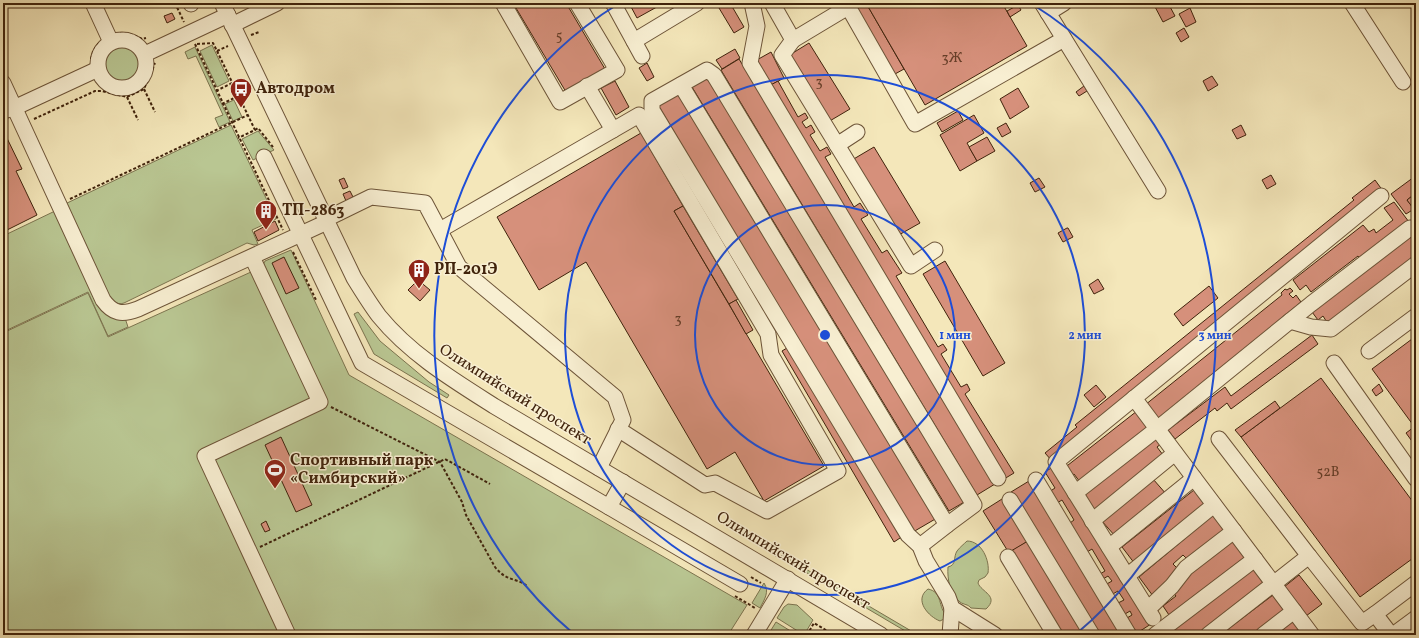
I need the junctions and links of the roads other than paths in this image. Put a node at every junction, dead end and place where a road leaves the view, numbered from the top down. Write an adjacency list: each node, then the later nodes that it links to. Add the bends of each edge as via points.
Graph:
1 (93, 3): 17 (street)
2 (277, 3): 13 (street)
3 (502, 3): 24 (street, via 560,102)
4 (577, 3): 24 (street, via 617,70)
5 (613, 3): 16 (street)
6 (697, 3): 16 (street)
7 (752, 3): 49 (street, via 757,26 750,63)
8 (772, 3): 15 (street)
9 (1064, 3): 12 (street)
10 (1352, 3): 21 (street)
11 (847, 5): 14 (street, via 915,124); 15 (street)
12 (1045, 8): 14 (street)
13 (227, 14): 19 (street); 32 (street, Олимпийский проспект)
14 (1064, 39): 30 (street)
15 (793, 40): 28 (street, via 782,55)
16 (634, 41): 18 (street)
17 (111, 42): 19 (street, via 121,39 134,42); 20 (street, via 100,53)
18 (642, 56)
19 (150, 58): 20 (street, via 142,78 129,88 121,89 108,84)
20 (98, 70): 25 (street)
21 (1403, 82)
22 (3, 83): 25 (street)
23 (681, 85): 59 (street); 59 (street, via 707,70 714,74 731,102 974,505); 61 (street, via 652,101 652,110 908,535)
24 (588, 86): 26 (street)
25 (9, 110): 37 (street, via 22,124 103,300 114,311 128,313)
26 (613, 130): 34 (street); 44 (street, via 639,115 768,334 771,355 838,471 767,511 715,483 705,485)
27 (857, 132): 28 (street)
28 (837, 145): 36 (street, via 910,266)
29 (264, 157): 35 (street)
30 (1158, 190)
31 (1381, 196): 43 (street)
32 (326, 221): 34 (street, via 371,197 425,203); 35 (street); 48 (street, Олимпийский проспект, via 364,295 396,335 452,380)
33 (1410, 228): 40 (street)
34 (440, 230): 44 (street, via 459,267 615,397 623,420)
35 (301, 234): 37 (street); 57 (street, via 362,363)
36 (935, 250)
37 (252, 257): 75 (street, via 320,402 205,456)
38 (1416, 264): 40 (street, via 1331,329)
39 (1416, 316): 41 (street)
40 (1290, 321): 45 (street)
41 (1369, 351)
42 (1334, 364): 51 (street)
43 (1134, 398): 45 (street); 54 (street, via 1056,462)
44 (618, 429): 48 (street)
45 (1157, 429): 47 (street); 54 (street)
46 (1219, 439): 64 (street)
47 (1175, 453): 50 (street); 58 (street)
48 (599, 468): 53 (street, Олимпийский проспект)
49 (998, 478)
50 (1194, 478): 56 (street); 62 (street)
51 (1416, 479)
52 (1036, 480): 82 (street)
53 (624, 482): 57 (street); 67 (street, Олимпийский проспект)
54 (1075, 493): 58 (street)
55 (1010, 500): 81 (street)
56 (1214, 505): 60 (street); 66 (street)
57 (609, 507): 69 (street)
58 (1092, 521): 62 (street)
59 (947, 525): 61 (street)
60 (1234, 531): 65 (street); 66 (street, via 1186,568 1150,614)
61 (920, 546): 71 (street)
62 (1109, 548): 66 (street)
63 (1008, 556): 80 (street)
64 (1309, 556): 70 (street); 73 (street, via 1362,623)
65 (1255, 559): 70 (street); 83 (street)
66 (1127, 576)
67 (788, 579): 76 (street); 77 (street, Олимпийский проспект)
68 (1416, 583): 73 (street)
69 (740, 584)
70 (1274, 584): 72 (street); 84 (street)
71 (952, 608): 78 (street); 79 (street)
72 (1294, 611): 85 (street); 86 (street)
73 (1375, 614): 87 (street)
74 (1416, 618): 87 (street)
75 (288, 635)
76 (754, 635)
77 (881, 635)
78 (950, 635)
79 (995, 635)
80 (1055, 635)
81 (1092, 635)
82 (1129, 635)
83 (1155, 635)
84 (1208, 635)
85 (1263, 635)
86 (1312, 635)
87 (1392, 635)

